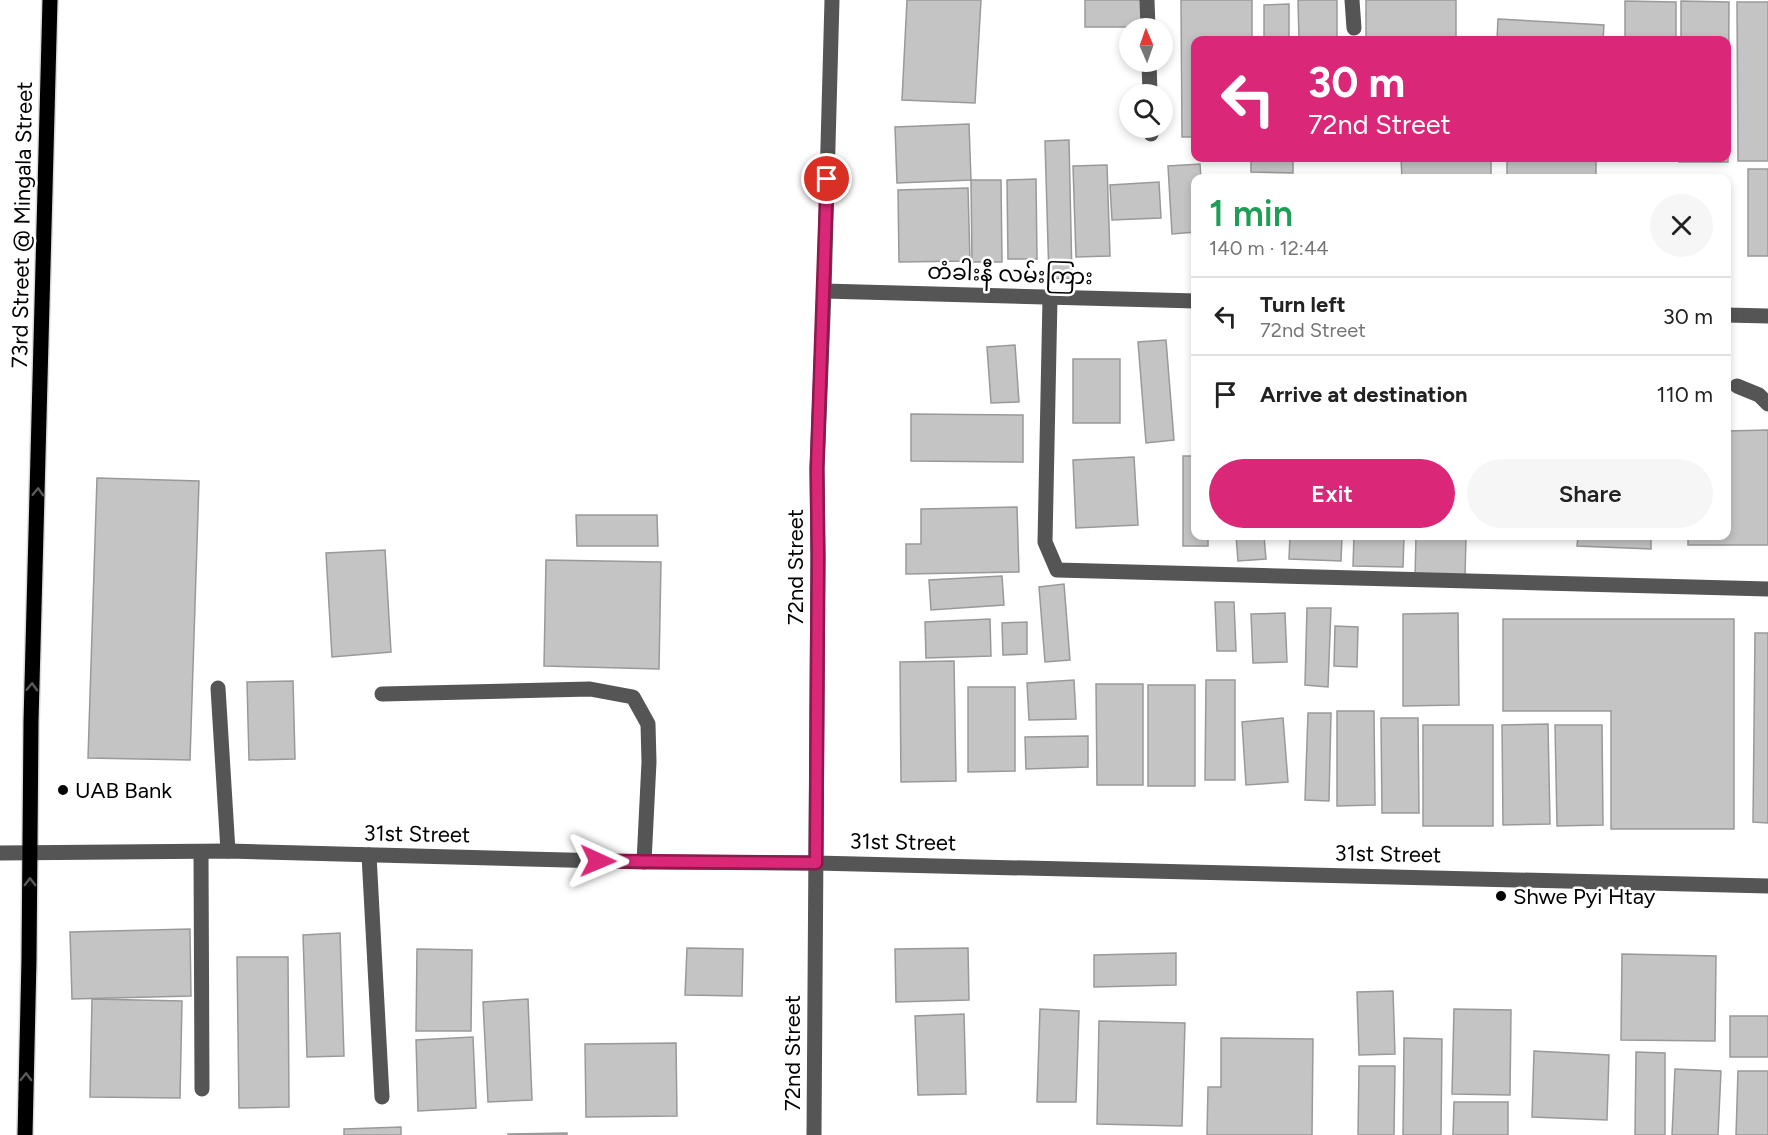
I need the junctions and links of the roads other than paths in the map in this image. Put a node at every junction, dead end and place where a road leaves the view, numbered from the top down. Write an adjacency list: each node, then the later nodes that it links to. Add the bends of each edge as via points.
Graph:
1 (50, 0): 18 (main road, 73rd Street @ Mingala Street, one-way to 1)
2 (832, 0): 7 (street, 72nd Street)
3 (1147, 0): 5 (street)
4 (1352, 0): 6 (street)
5 (1148, 18)
6 (1354, 28)
7 (824, 291): 8 (street, တံခါးနီ လမ်းကြား); 23 (street, 72nd Street, via 817,468)
8 (1050, 298): 9 (street, တံခါးနီ လမ်းကြား); 14 (street, via 1045,542 1057,570)
9 (1191, 301)
10 (1731, 315): 11 (street)
11 (1768, 316)
12 (1737, 386): 13 (street, via 1759,395)
13 (1768, 404)
14 (1768, 589)
15 (218, 688): 17 (street)
16 (382, 694): 22 (street, via 590,689 633,697 648,724)
17 (228, 851): 19 (street, 31st Street); 21 (street, 31st Street)
18 (30, 852): 19 (street, 31st Street); 20 (street, 31st Street); 27 (main road, 73rd Street @ Mingala Street, one-way to 18)
19 (201, 852): 25 (street)
20 (0, 854)
21 (369, 855): 22 (street, 31st Street); 26 (street)
22 (644, 862): 23 (street, 31st Street)
23 (816, 863): 24 (street, 31st Street); 28 (street, 72nd Street)
24 (1768, 886)
25 (202, 1089)
26 (382, 1097)
27 (25, 1135)
28 (813, 1135)

